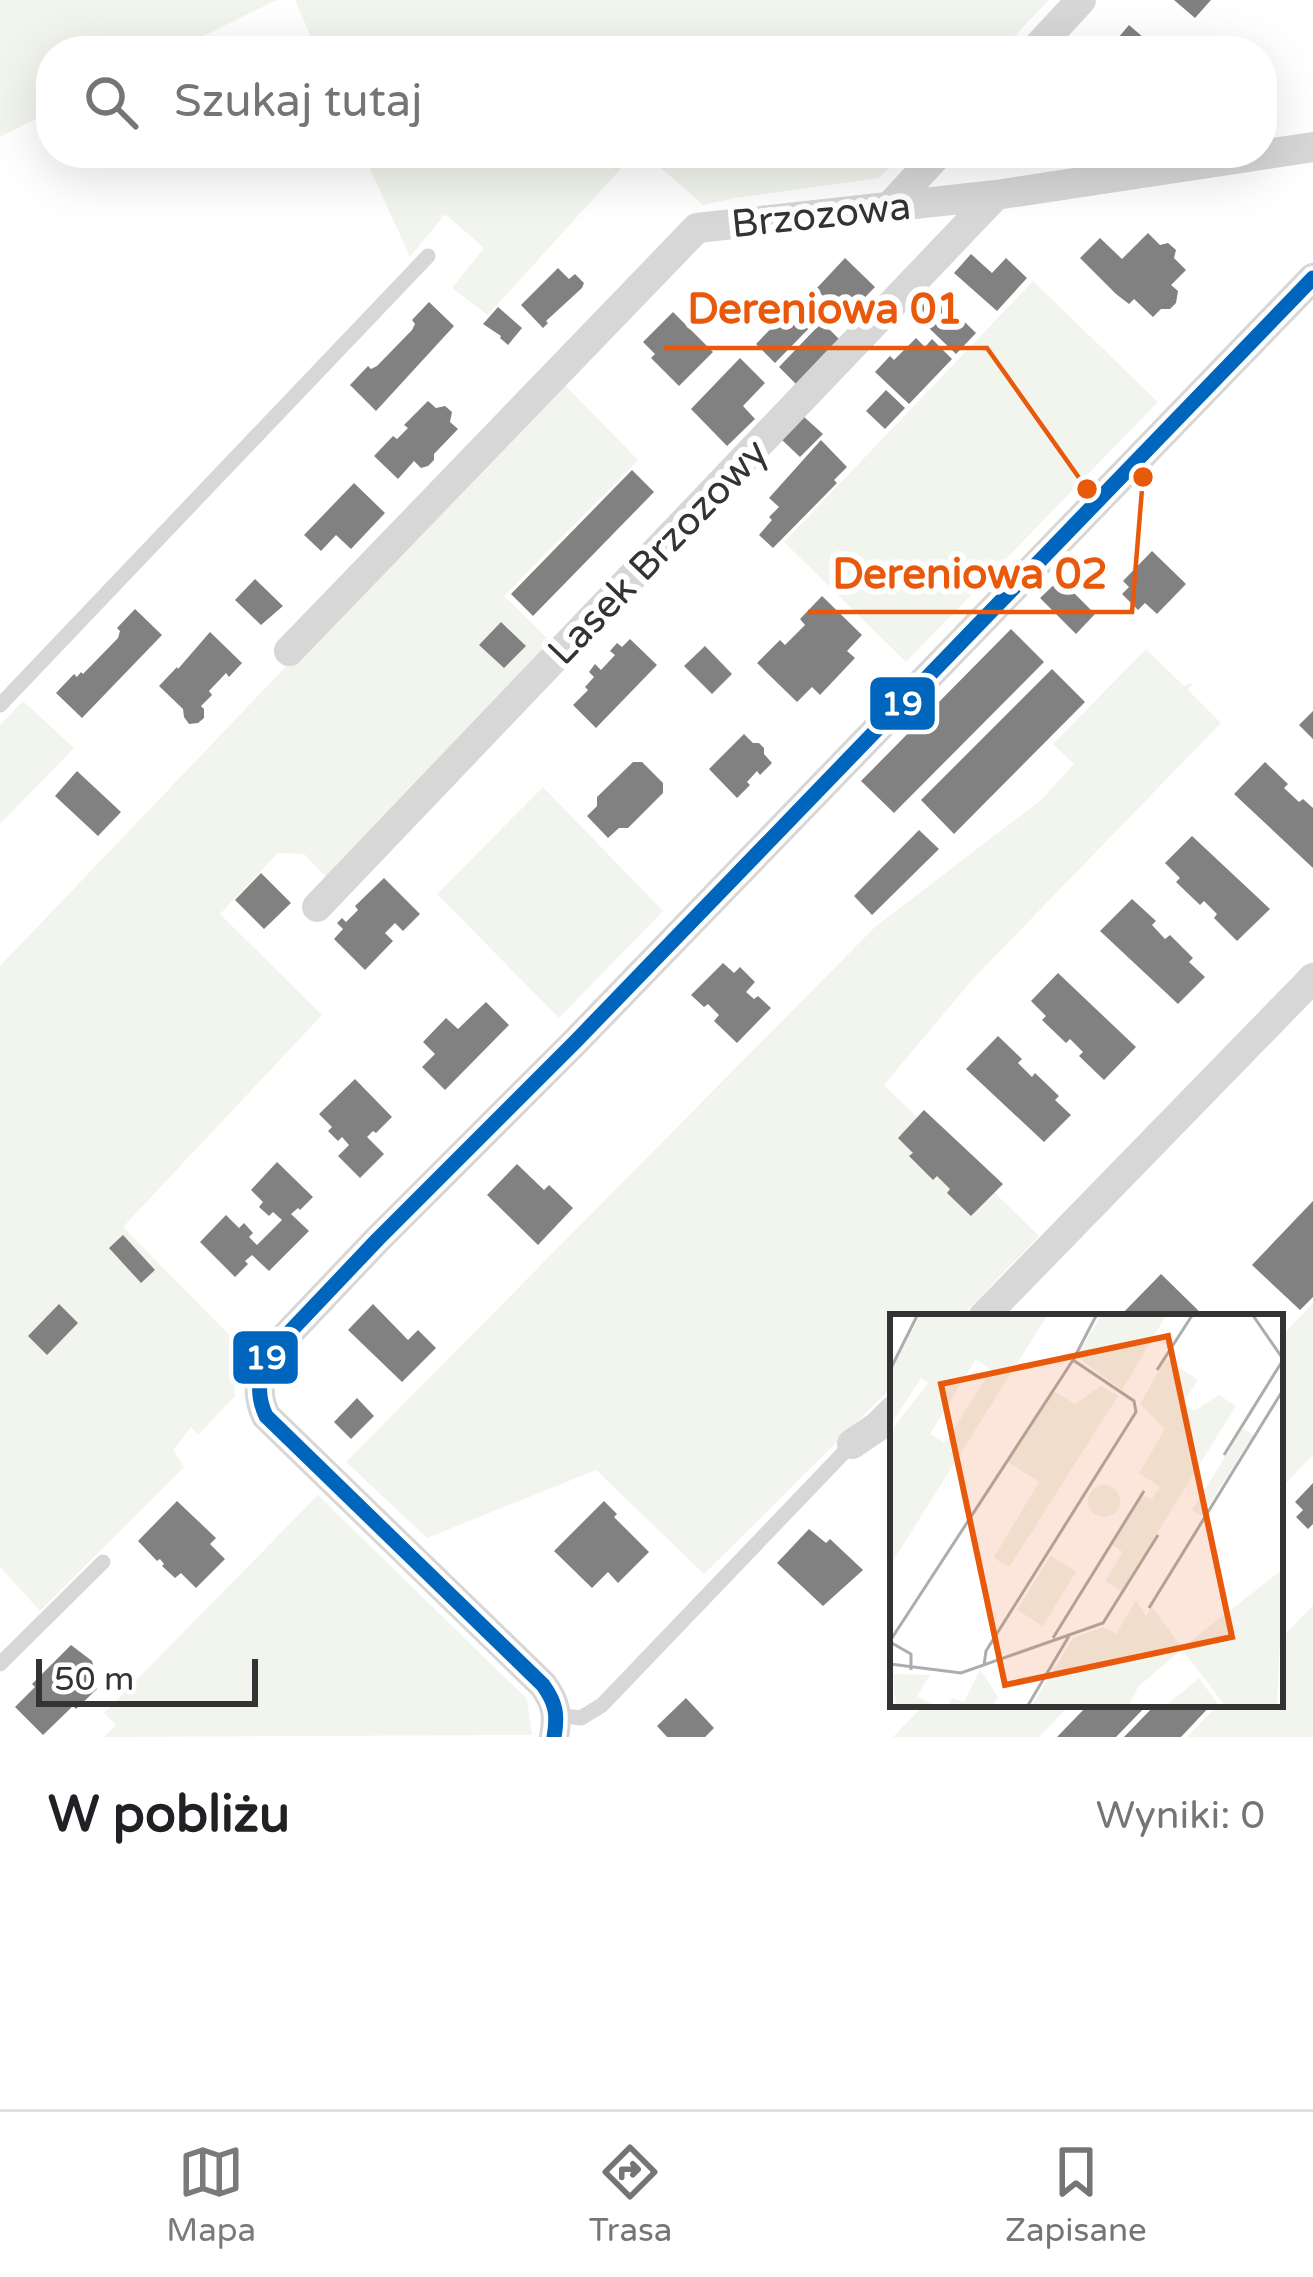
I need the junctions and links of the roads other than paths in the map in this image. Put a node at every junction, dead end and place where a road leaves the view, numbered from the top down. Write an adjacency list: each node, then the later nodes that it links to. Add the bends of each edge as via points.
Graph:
1 (1081, 0): 2 (street)
2 (1048, 36)
3 (1313, 147): 4 (street, Brzozowa)
4 (1277, 153)
5 (925, 168): 8 (street)
6 (1177, 168): 7 (street, Brzozowa)
7 (996, 196): 8 (street, Brzozowa); 13 (street, Lasek Brzozowy)
8 (891, 206): 11 (street, Brzozowa, via 697,228)
9 (428, 256): 12 (lane)
10 (1313, 278): 20 (street, via 266,1357 259,1376 266,1416 543,1685)
11 (289, 651)
12 (0, 705)
13 (317, 907)
14 (1313, 978): 15 (street)
15 (986, 1314)
16 (890, 1414): 17 (street)
17 (852, 1444): 20 (lane, via 602,1705)
18 (104, 1562): 19 (lane)
19 (0, 1664)
20 (556, 1726)

